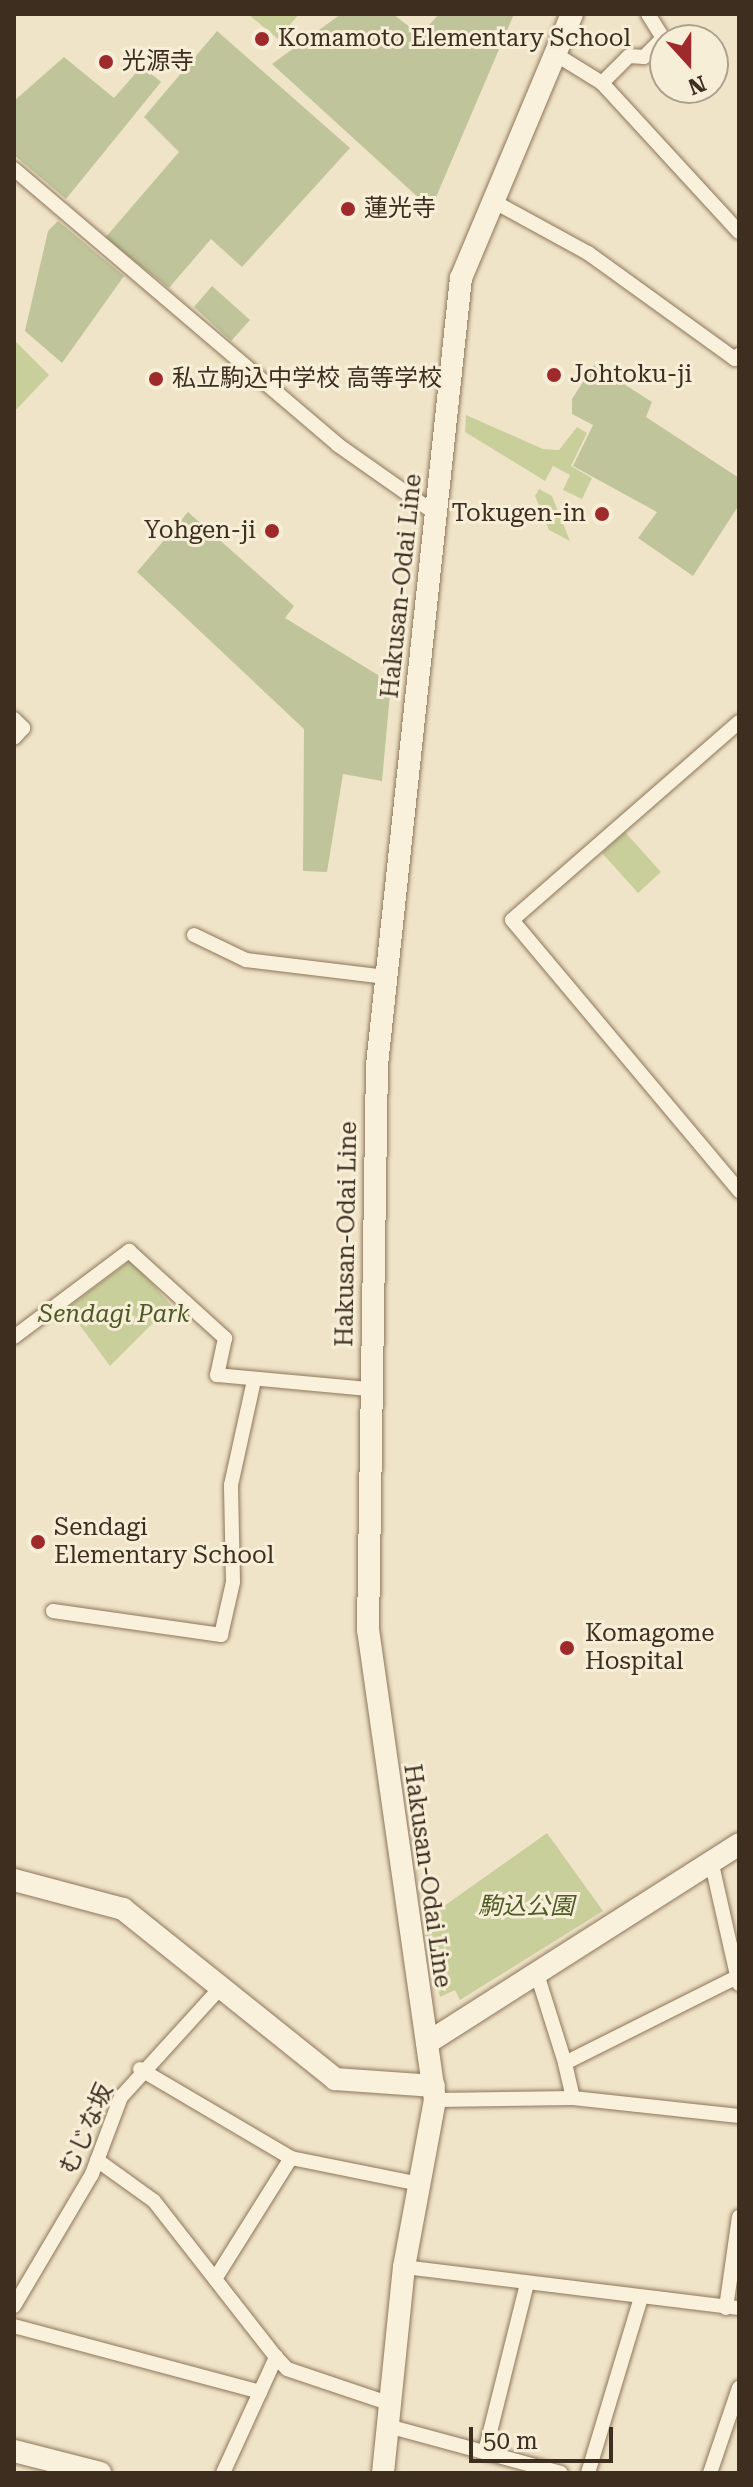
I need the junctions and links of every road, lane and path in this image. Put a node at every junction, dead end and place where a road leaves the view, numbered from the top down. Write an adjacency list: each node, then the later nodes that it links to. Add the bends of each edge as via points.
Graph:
1 (572, 14): 3 (main road, Hakusan-Odai Line)
2 (648, 14): 4 (street, via 663,38 644,57 629,56)
3 (555, 54): 4 (street); 6 (main road, Hakusan-Odai Line)
4 (602, 83): 7 (street)
5 (14, 169): 9 (street, via 338,445)
6 (491, 200): 8 (street, via 588,253 735,359); 9 (main road, Hakusan-Odai Line, via 461,278)
7 (739, 232)
8 (739, 355)
9 (436, 514): 14 (main road, Hakusan-Odai Line)
10 (14, 719): 12 (street, via 23,728)
11 (739, 722): 15 (street, via 512,920)
12 (14, 738)
13 (194, 935): 14 (street, via 246,960)
14 (386, 977): 18 (main road, Hakusan-Odai Line)
15 (739, 1191)
16 (14, 1337): 17 (street, via 129,1251 225,1338 217,1375)
17 (254, 1380): 18 (street); 19 (street, via 231,1485 233,1582 221,1635)
18 (369, 1389): 27 (main road, Hakusan-Odai Line, via 368,1630)
19 (53, 1611)
20 (739, 1844): 21 (main road)
21 (711, 1860): 23 (main road); 24 (street)
22 (14, 1880): 26 (main road, via 112,1903)
23 (537, 1974): 27 (main road); 28 (street)
24 (739, 1976): 25 (street); 28 (street)
25 (739, 1984)
26 (222, 1986): 29 (street, むじな坂); 30 (main road, via 335,2079)
27 (427, 2043): 30 (main road, Hakusan-Odai Line)
28 (565, 2063): 31 (street)
29 (140, 2069): 33 (street); 34 (street, むじな坂)
30 (435, 2093): 31 (street); 35 (main road, Hakusan-Odai Line)
31 (573, 2098): 32 (street)
32 (739, 2116)
33 (291, 2158): 35 (street); 38 (street)
34 (97, 2160): 38 (street, via 154,2201); 41 (street, むじな坂)
35 (420, 2184): 37 (main road, Hakusan-Odai Line)
36 (739, 2217): 42 (street)
37 (404, 2267): 39 (street); 47 (main road, Hakusan-Odai Line)
38 (215, 2279): 44 (street)
39 (527, 2283): 40 (street); 49 (street)
40 (641, 2298): 42 (street); 54 (street)
41 (14, 2306)
42 (733, 2308)
43 (14, 2326): 46 (street)
44 (276, 2357): 46 (street); 47 (street, via 287,2369)
45 (739, 2388): 55 (street)
46 (260, 2392): 51 (street)
47 (390, 2415): 49 (street); 52 (main road, Hakusan-Odai Line)
48 (14, 2451): 50 (main road)
49 (485, 2452): 53 (street)
50 (100, 2473)
51 (223, 2473)
52 (383, 2473)
53 (561, 2473)
54 (588, 2473)
55 (710, 2473)

